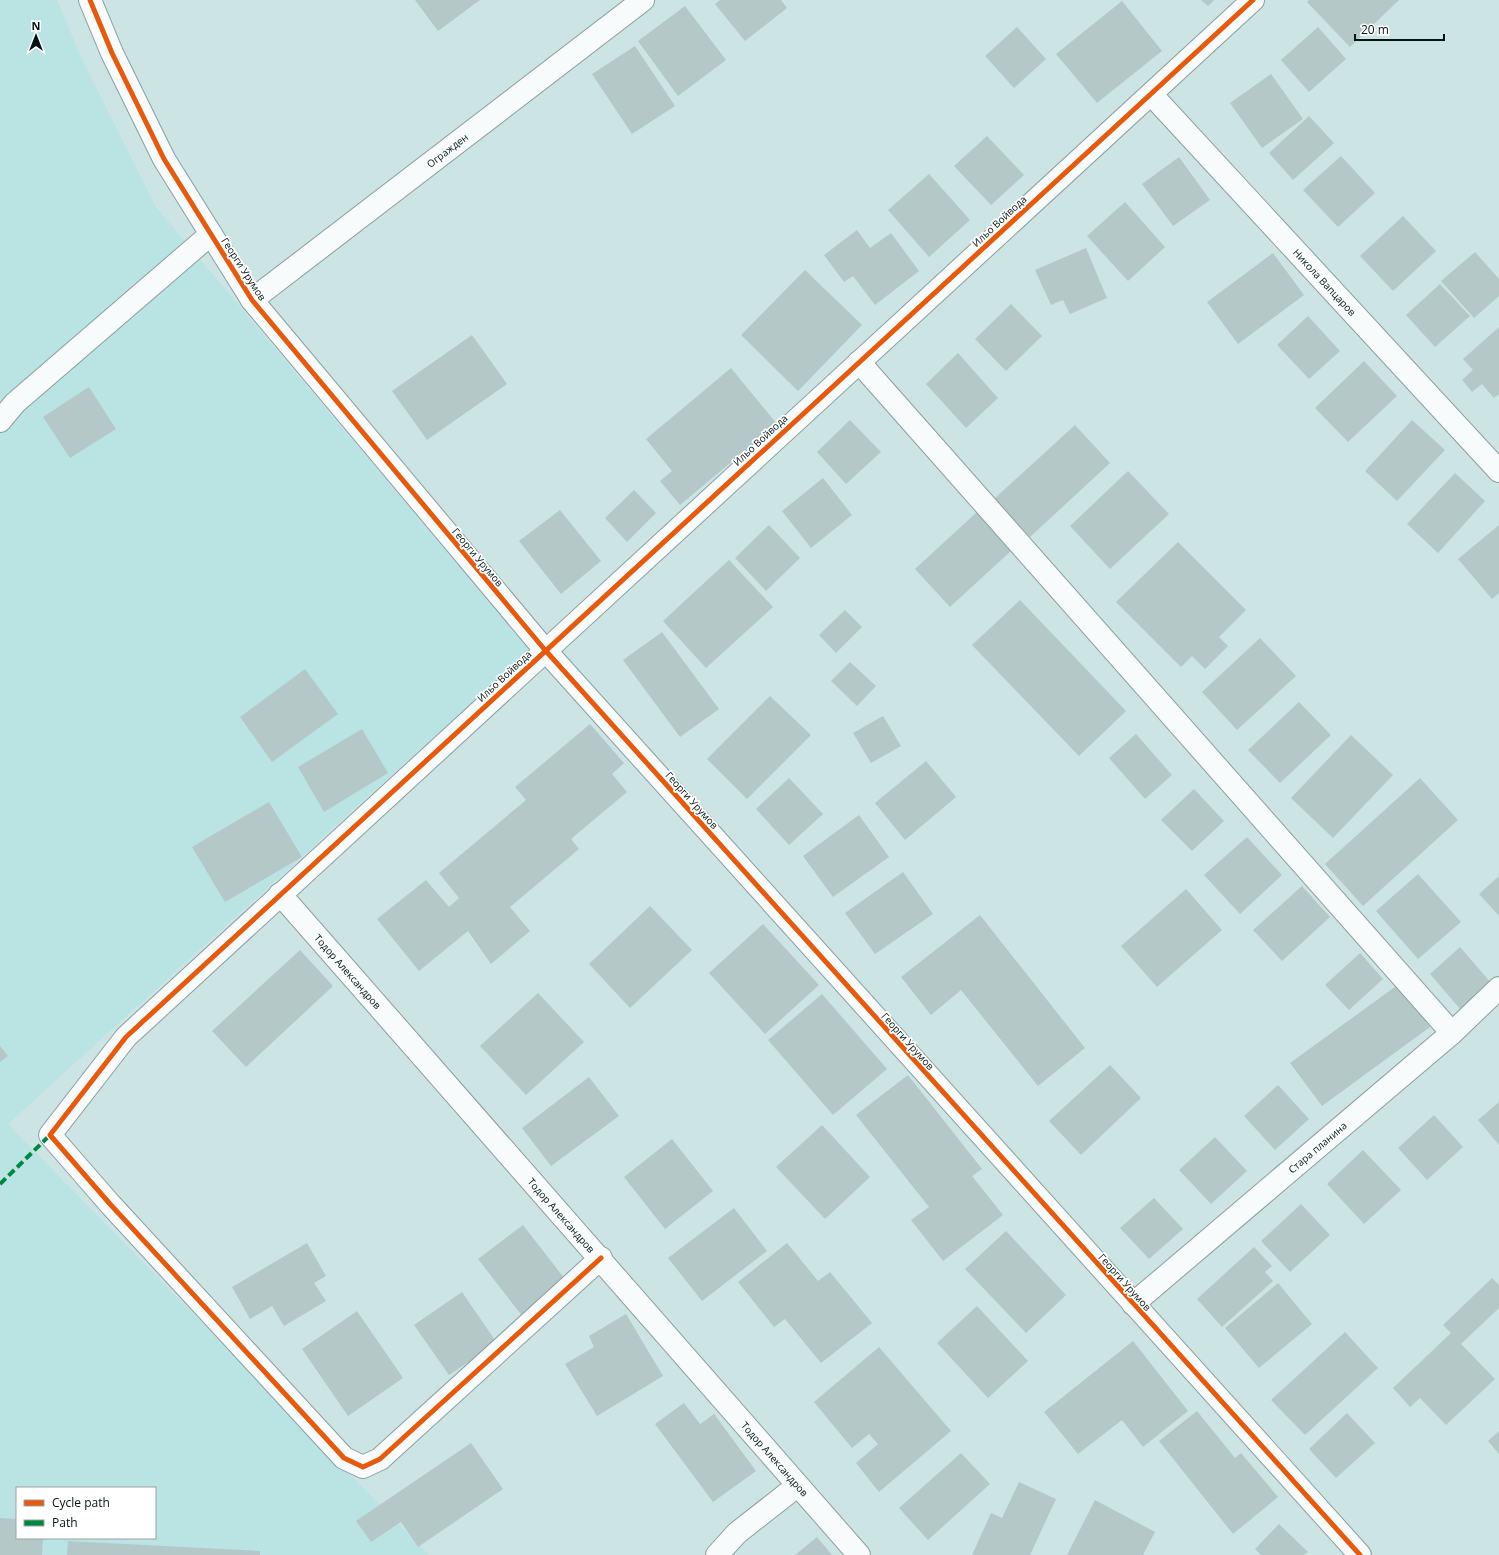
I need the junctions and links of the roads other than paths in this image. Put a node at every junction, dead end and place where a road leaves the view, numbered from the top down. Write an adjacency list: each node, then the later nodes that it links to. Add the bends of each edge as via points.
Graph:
1 (90, 0): 5 (street, Георги Урумов, via 112,53 164,159)
2 (643, 0): 6 (street, Огражден)
3 (1253, 0): 4 (street, Ильо Войвода)
4 (1151, 94): 7 (street, Ильо Войвода); 9 (street, Никола Вапцаров)
5 (211, 234): 6 (street, Георги Урумов); 8 (street, via 15,403)
6 (252, 300): 10 (street, Георги Урумов)
7 (859, 362): 10 (street, Ильо Войвода); 13 (street)
8 (0, 420)
9 (1499, 471)
10 (545, 650): 11 (street, Ильо Войвода); 15 (street, Георги Урумов)
11 (280, 894): 14 (street, Тодор Александров); 14 (street, Ильо Войвода, via 126,1037 50,1135 110,1204 344,1458 363,1467 380,1459)
12 (1499, 988): 13 (street, Стара планина)
13 (1452, 1033): 15 (street, Стара планина)
14 (601, 1258): 16 (street, Тодор Александров)
15 (1133, 1304): 19 (street, Георги Урумов)
16 (797, 1486): 17 (street, via 737,1533); 18 (street, Тодор Александров)
17 (717, 1555)
18 (859, 1555)
19 (1360, 1555)

